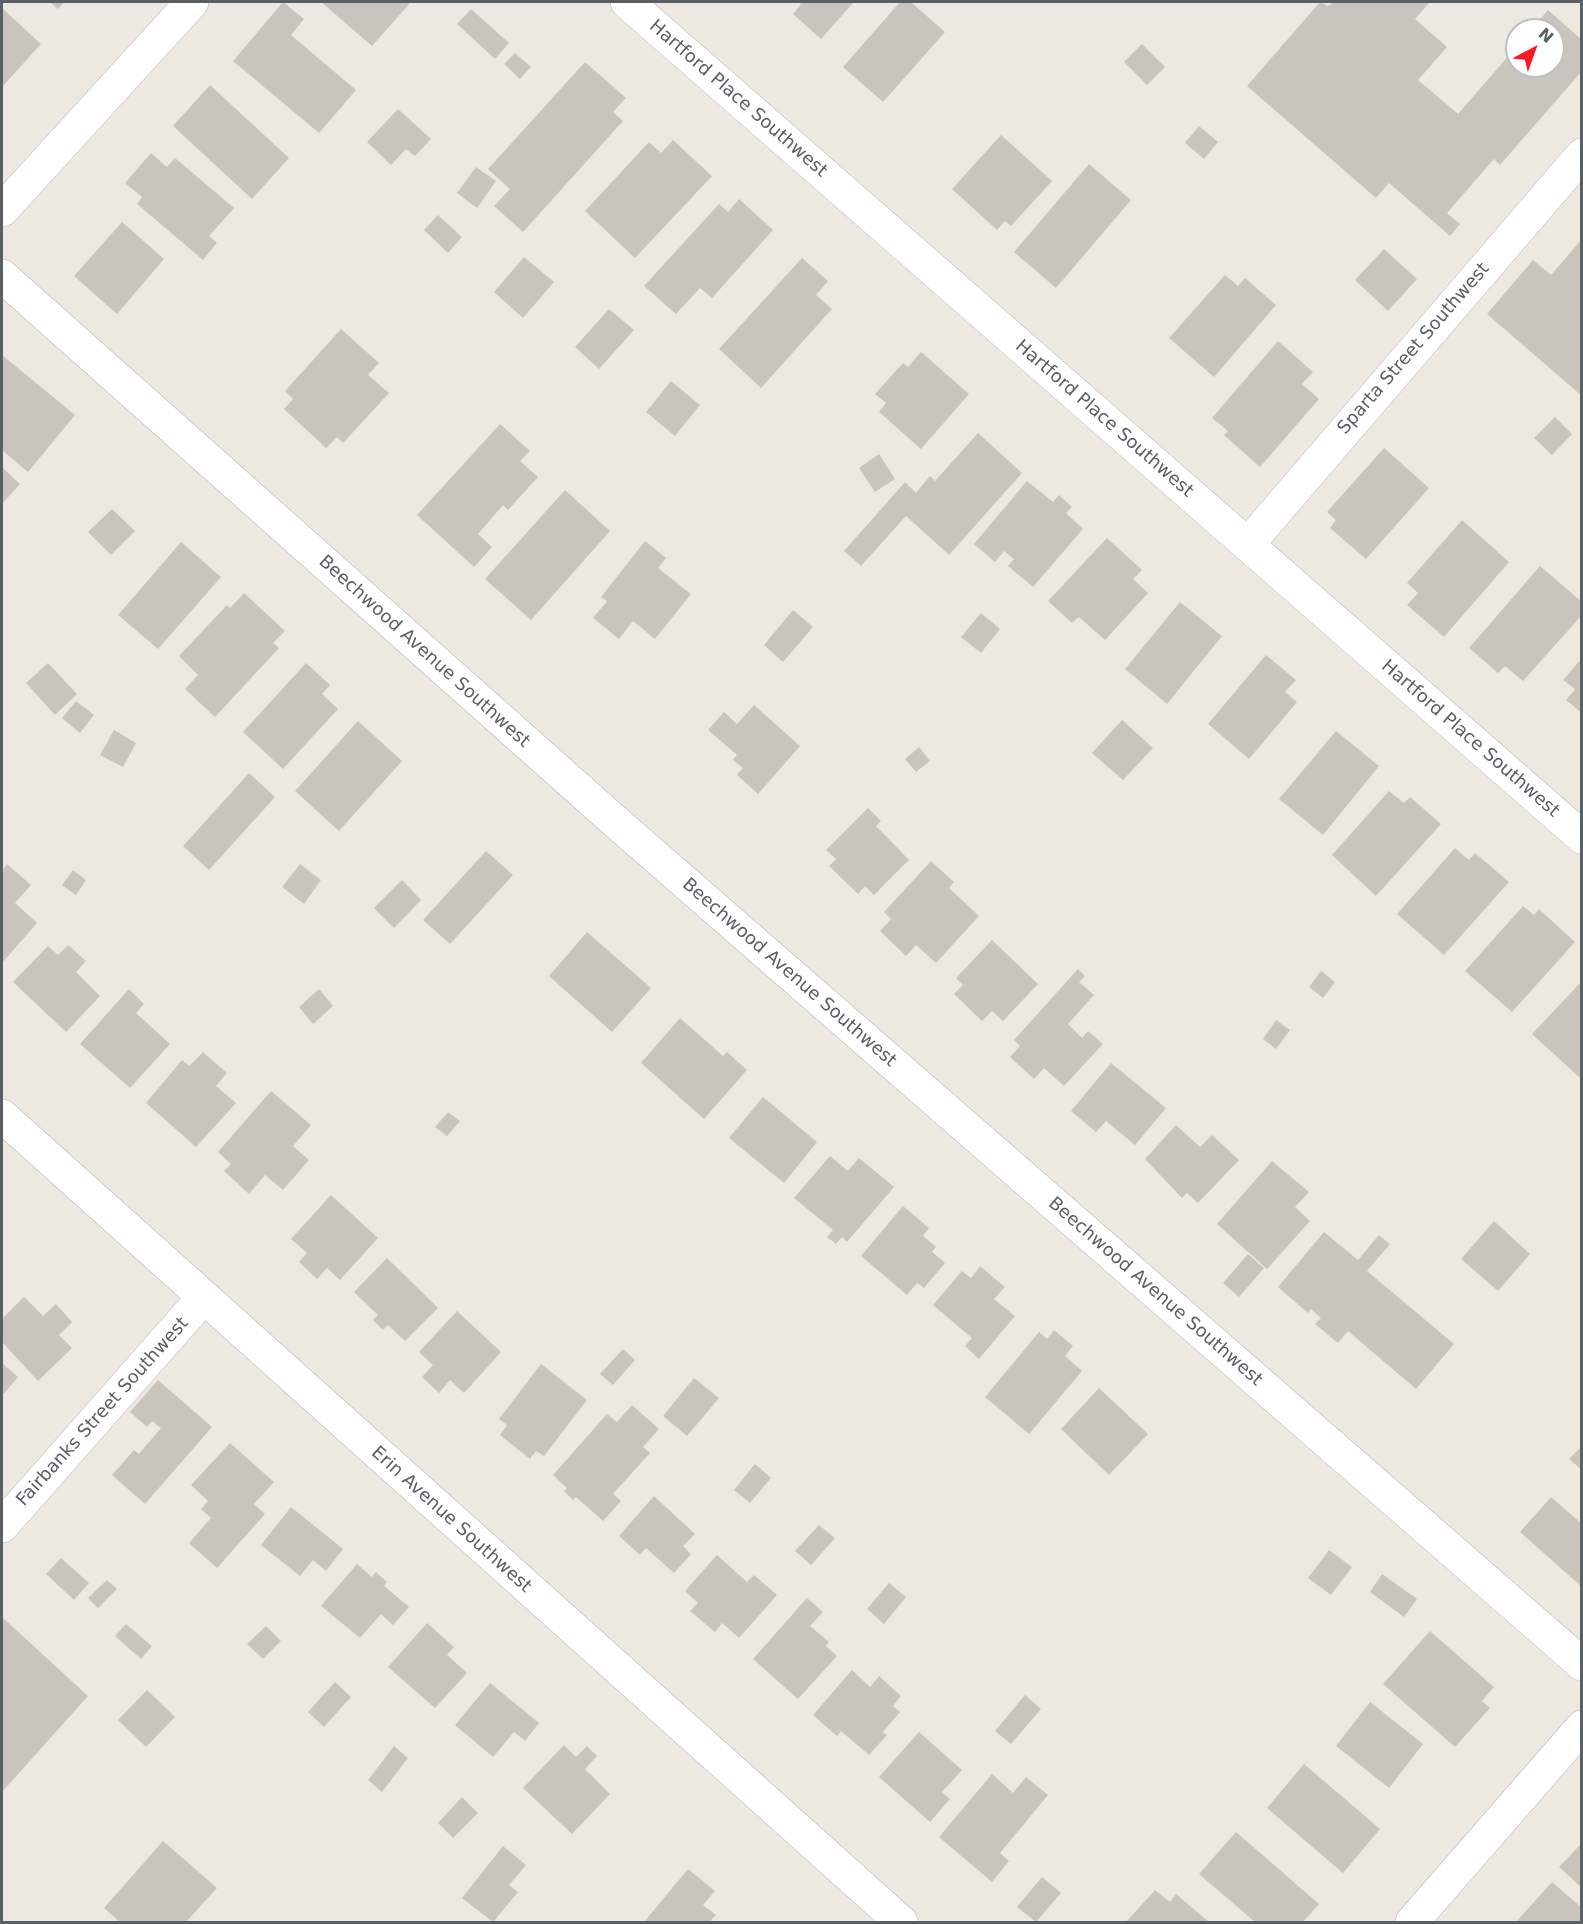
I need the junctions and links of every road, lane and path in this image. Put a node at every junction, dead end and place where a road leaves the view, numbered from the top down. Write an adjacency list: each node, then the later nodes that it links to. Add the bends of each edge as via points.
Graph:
1 (192, 2): 4 (street)
2 (627, 2): 6 (street, Hartford Place Southwest)
3 (1581, 154): 6 (street, Sparta Street Southwest)
4 (2, 210)
5 (2, 276): 11 (street, Beechwood Avenue Southwest, via 617,823)
6 (1248, 544): 7 (street, Hartford Place Southwest)
7 (1581, 837)
8 (2, 1116): 9 (street, Erin Avenue Southwest)
9 (203, 1298): 10 (street, Fairbanks Street Southwest); 13 (street, Erin Avenue Southwest)
10 (2, 1526)
11 (1581, 1664)
12 (1581, 1727): 14 (street)
13 (901, 1923)
14 (1412, 1923)

